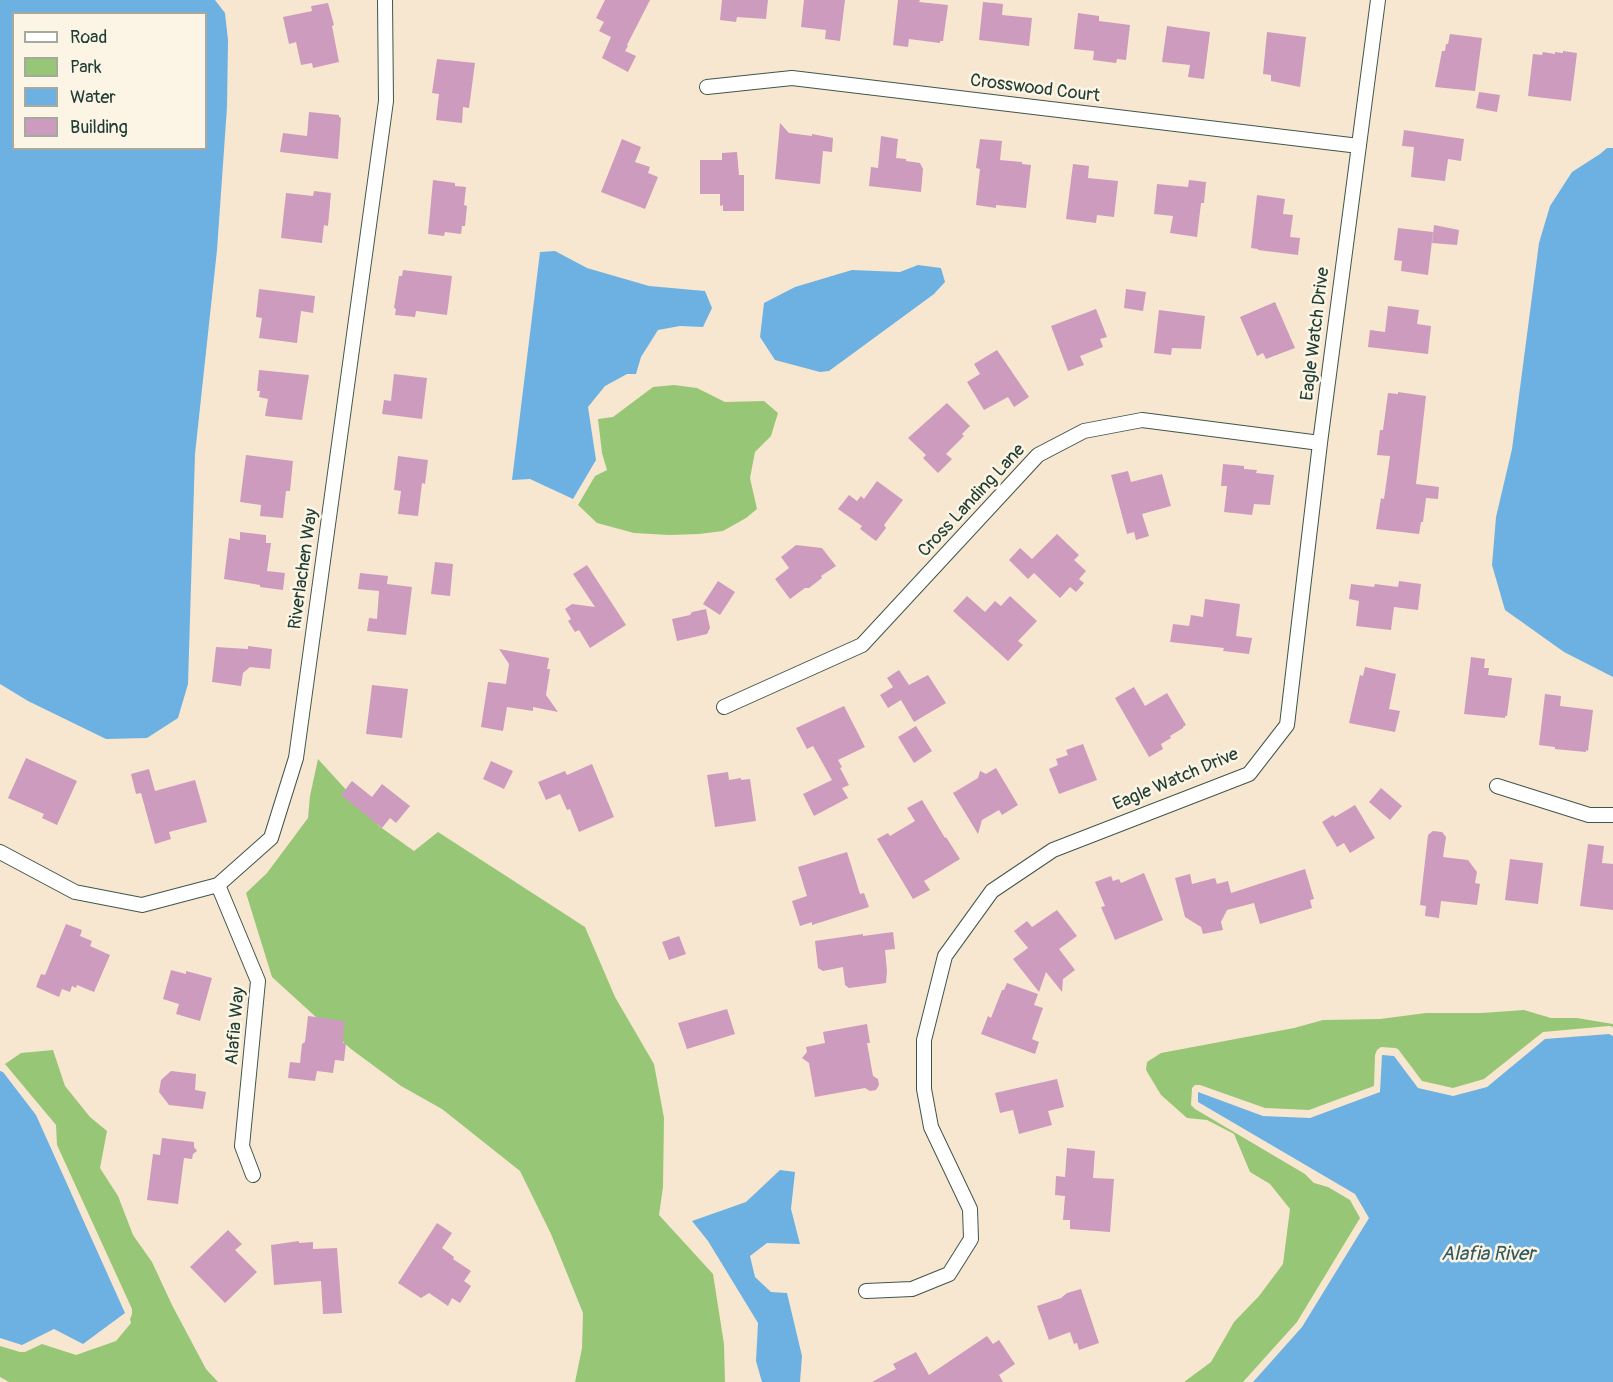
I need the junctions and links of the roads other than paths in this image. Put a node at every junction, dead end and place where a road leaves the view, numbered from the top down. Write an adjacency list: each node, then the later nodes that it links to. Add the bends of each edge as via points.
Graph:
1 (385, 0): 10 (street, Riverlachen Way, via 386,101 296,758 272,838)
2 (1378, 0): 4 (street, Eagle Watch Drive)
3 (707, 87): 4 (street, Crosswood Court, via 792,78)
4 (1359, 146): 5 (street, Eagle Watch Drive)
5 (1320, 443): 6 (street, Cross Landing Lane, via 1142,420 1084,431 1038,454 862,645); 12 (street, Eagle Watch Drive, via 1287,725 1249,774 1053,850 992,891 945,956 924,1040 924,1089 931,1127 970,1209 971,1239 949,1274 912,1289)
6 (724, 707)
7 (1497, 786): 8 (street, via 1589,815)
8 (1613, 815)
9 (0, 852): 10 (street, Riverlachen Way, via 75,892 142,905)
10 (218, 885): 11 (street, Alafia Way, via 258,981 242,1146)
11 (253, 1175)
12 (866, 1291)

